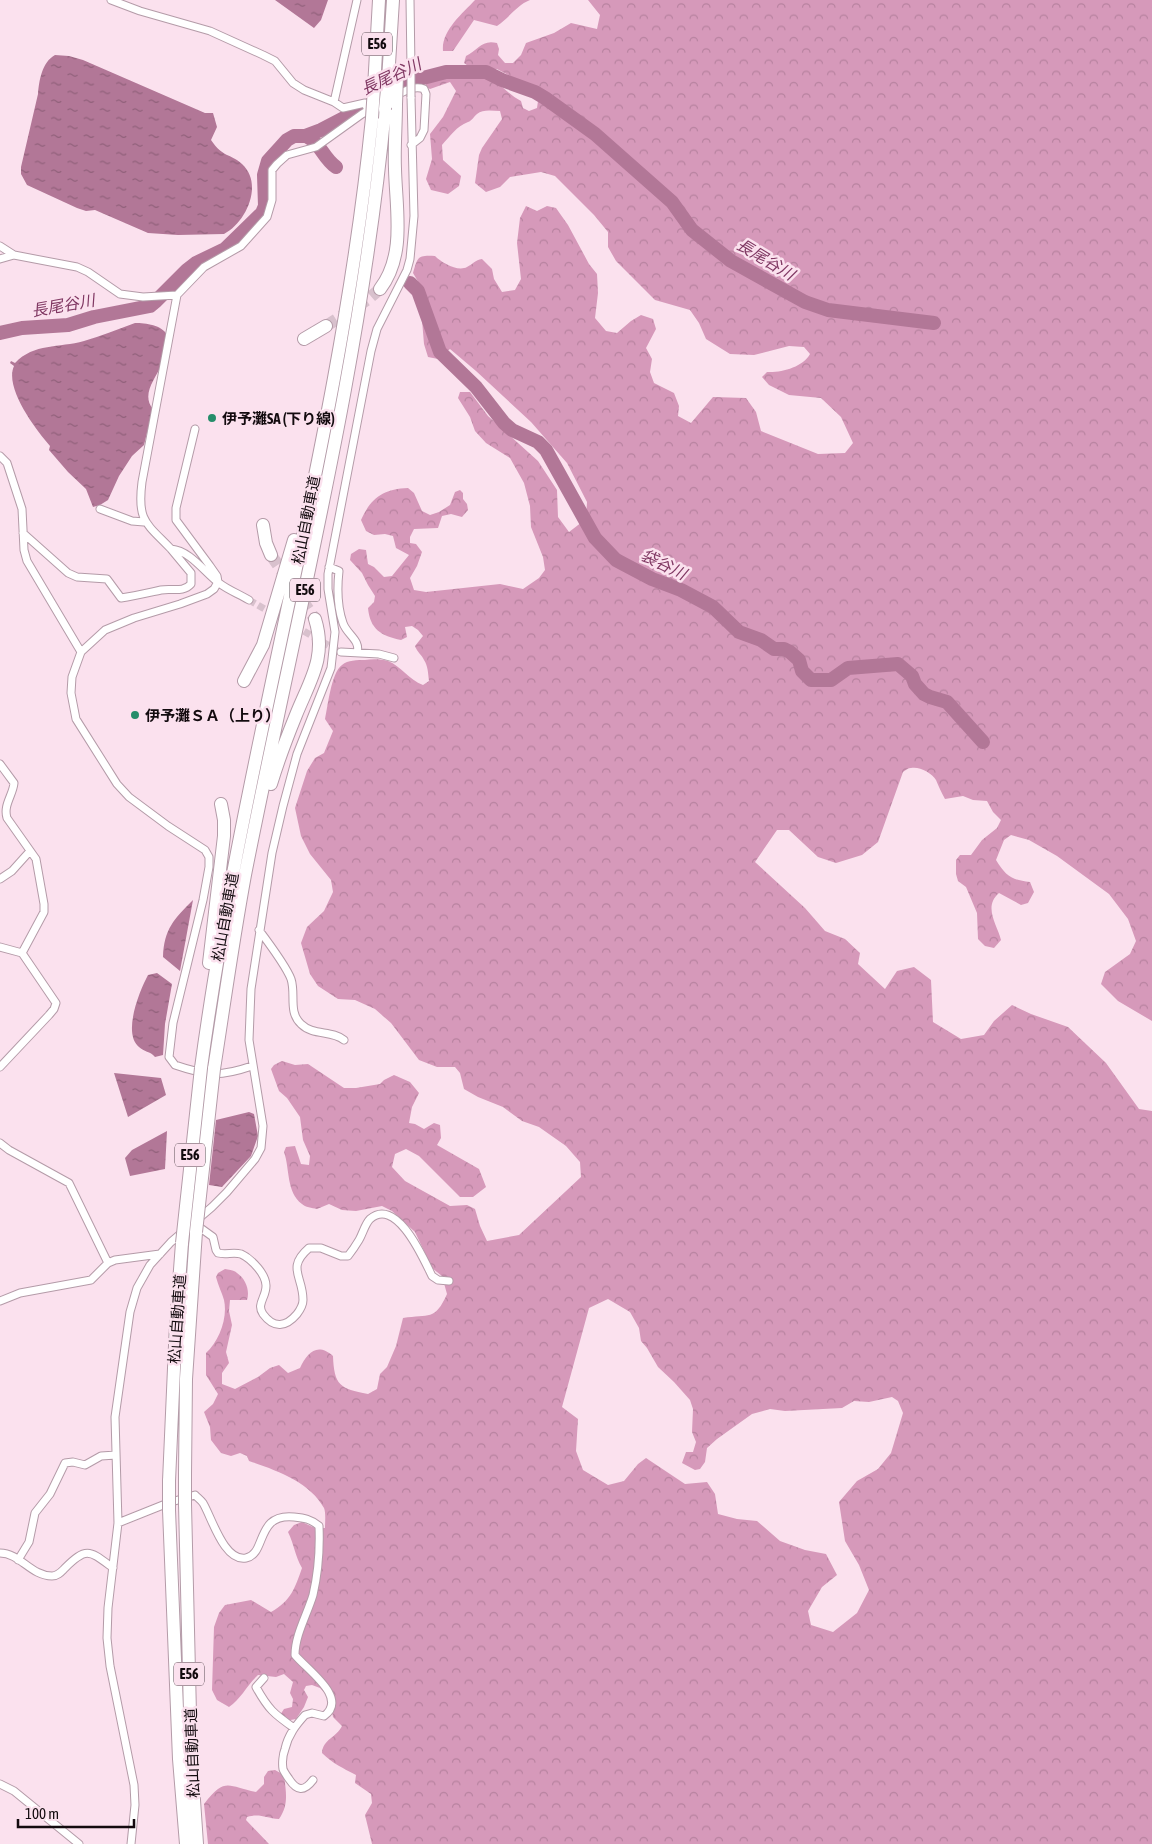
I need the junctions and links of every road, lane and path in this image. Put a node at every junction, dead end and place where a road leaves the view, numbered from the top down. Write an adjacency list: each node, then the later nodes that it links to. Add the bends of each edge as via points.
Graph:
1 (111, 0): 8 (street, via 210,31 263,55 275,61 298,86)
2 (358, 0): 8 (street)
3 (379, 0): 10 (highway, 松山自動車道 / E56, bridge, via 374,88)
4 (393, 0): 7 (highway, E56)
5 (398, 0): 7 (highway)
6 (410, 0): 11 (street, bridge)
7 (393, 78): 9 (highway, bridge)
8 (334, 102): 10 (street, via 344,108)
9 (391, 106): 15 (highway, via 397,246 392,268); 43 (highway, 松山自動車道 / E56, via 349,371)
10 (368, 110): 11 (street, via 406,90 424,90 424,130 420,138); 16 (street, via 316,147 287,155 277,164 272,170 272,200 267,217 241,246 204,267); 19 (highway, 松山自動車道 / E56, via 352,278)
11 (411, 144): 28 (street, via 414,216 410,259 377,329 371,351)
12 (0, 246): 13 (street)
13 (14, 255): 14 (street); 16 (street, via 77,267 120,294 143,297)
14 (0, 259)
15 (380, 289)
16 (177, 295): 23 (street, via 141,489 139,504)
17 (326, 326): 18 (highway)
18 (304, 339)
19 (336, 368): 36 (highway, via 278,596 263,645); 48 (highway, 松山自動車道 / E56, via 210,1000)
20 (195, 429): 29 (street, via 176,520)
21 (0, 456): 25 (street, via 7,463 22,509)
22 (100, 509): 23 (street)
23 (144, 522): 26 (street)
24 (263, 525): 27 (highway)
25 (23, 532): 26 (street, via 68,573 107,579 121,598 188,587 191,573); 32 (street, via 27,561)
26 (171, 549): 29 (street, via 196,562)
27 (271, 555)
28 (329, 567): 34 (street, via 339,572 337,597 340,611 347,630 358,643); 41 (street, via 328,589 334,632 331,668 297,754 285,798 272,853)
29 (218, 582): 30 (street); 32 (street, via 207,594 105,630)
30 (249, 600)
31 (315, 619): 43 (highway, via 320,645 315,672 271,782)
32 (81, 652): 46 (street, via 72,677 71,693 76,720 86,737 117,784 130,797 196,843 209,857 203,900 173,1023 169,1057 175,1065 206,1074 229,1074)
33 (341, 652): 34 (street)
34 (358, 654): 35 (street)
35 (394, 658)
36 (244, 681)
37 (0, 764): 39 (street, via 14,782 5,811 7,818)
38 (221, 804): 48 (highway, via 224,836 208,977)
39 (30, 851): 40 (street); 44 (street, via 36,859 44,912)
40 (0, 879)
41 (260, 930): 45 (street, via 291,978 297,1021 311,1030); 46 (street, via 249,1014)
42 (0, 947): 44 (street)
43 (232, 952): 48 (highway, 松山自動車道 / E56)
44 (22, 953): 47 (street, via 56,1003 49,1015)
45 (344, 1040)
46 (252, 1066): 50 (street, via 263,1126 261,1148 255,1159)
47 (0, 1067)
48 (208, 1068): 50 (highway, 松山自動車道 / E56, bridge); 66 (highway, 松山自動車道 / E56, bridge, via 182,1243 169,1481 179,1759)
49 (0, 1143): 52 (street, via 69,1183)
50 (194, 1227): 51 (street); 53 (street, via 213,1236 218,1253 243,1255 264,1275 267,1288 262,1313 275,1324 289,1323 303,1301 297,1269 298,1259 303,1253 309,1248 321,1248 348,1256 371,1218 377,1216 391,1217 402,1226 413,1239 432,1276); 67 (highway, 松山自動車道 / E56, bridge, via 186,1379 185,1504 191,1756)
51 (160, 1254): 52 (street); 55 (street, via 137,1288 130,1312 115,1417)
52 (108, 1263): 54 (street, via 91,1280 20,1293)
53 (450, 1281)
54 (0, 1301)
55 (116, 1456): 56 (street); 58 (street, via 101,1456 85,1466 65,1463 50,1494 35,1513 29,1542)
56 (118, 1523): 59 (street); 61 (street, via 168,1502 195,1495 202,1502 226,1548 241,1559 255,1552 265,1529 280,1518 311,1519 319,1526 316,1576 296,1655 330,1693 333,1705 324,1716 305,1715)
57 (1, 1551): 58 (street)
58 (18, 1560): 59 (street, via 38,1573 53,1576 76,1558 92,1553)
59 (113, 1568): 65 (street, via 107,1638 134,1785)
60 (264, 1678): 61 (street, via 256,1687 266,1705)
61 (294, 1728): 62 (street, via 284,1749 283,1769 297,1788 302,1789)
62 (313, 1780)
63 (0, 1784): 64 (street, via 14,1791)
64 (79, 1844)
65 (131, 1844)
66 (186, 1844)
67 (197, 1844)

